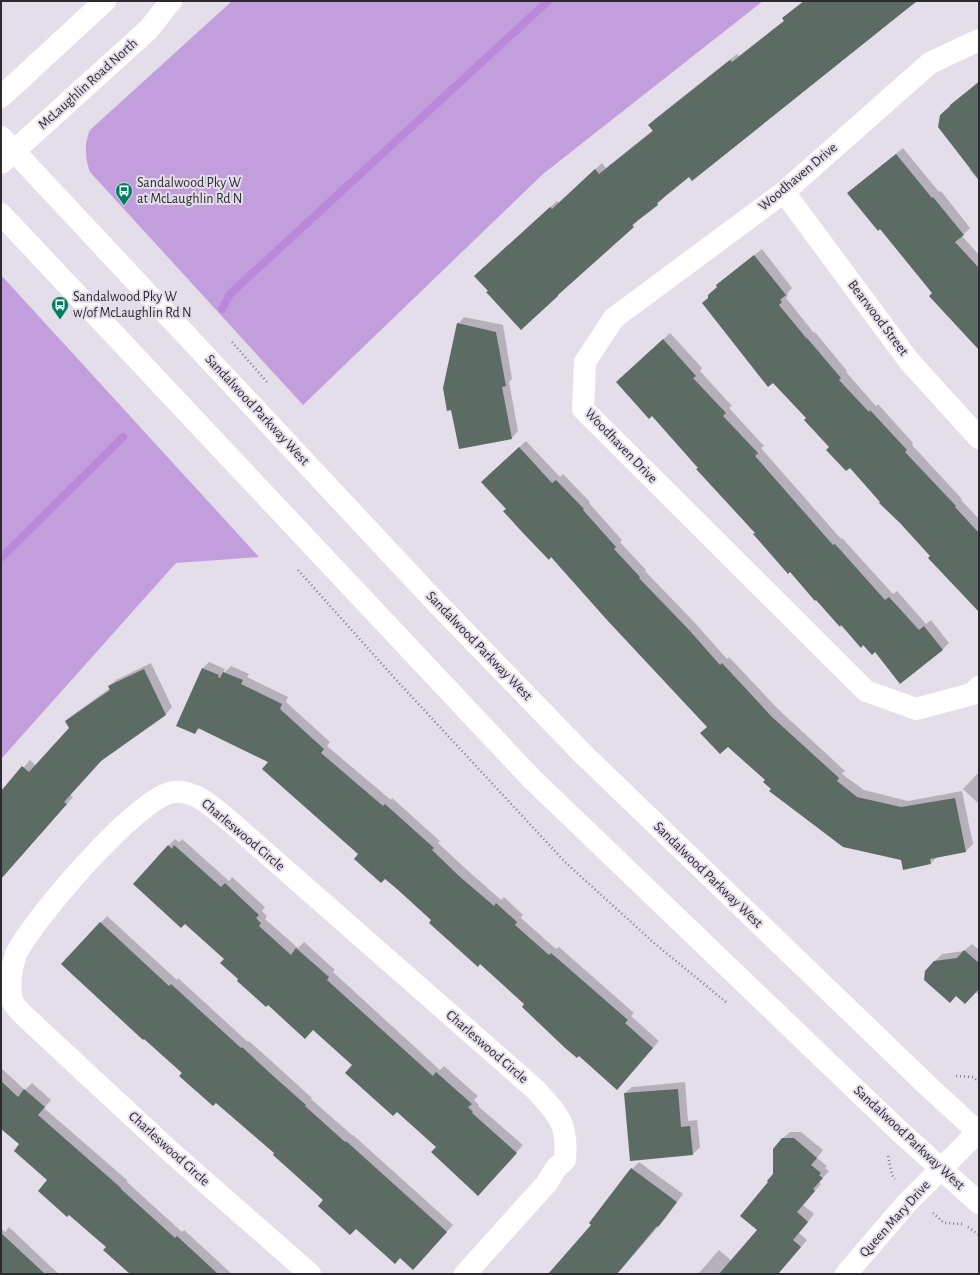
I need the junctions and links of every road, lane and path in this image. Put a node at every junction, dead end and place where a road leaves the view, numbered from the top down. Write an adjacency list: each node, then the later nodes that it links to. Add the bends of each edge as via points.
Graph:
1 (105, 1): 4 (main road)
2 (171, 1): 5 (main road, McLaughlin Road North, via 149,29)
3 (979, 40): 6 (main road, Woodhaven Drive, via 930,63)
4 (1, 97)
5 (5, 150): 12 (main road, Sandalwood Parkway West, via 583,754 924,1083)
6 (784, 192): 8 (main road, Bearwood Street, via 909,361); 9 (main road, Woodhaven Drive, via 614,318 585,362 583,409 866,691 916,710 972,694)
7 (1, 214): 13 (main road, Sandalwood Parkway West, via 531,778)
8 (979, 438)
9 (979, 687)
10 (973, 1077): 11 (path)
11 (979, 1082)
12 (979, 1132): 13 (main road, Queen Mary Drive)
13 (941, 1169): 14 (main road, Sandalwood Parkway West); 19 (main road, Queen Mary Drive, via 906,1204)
14 (979, 1203)
15 (944, 1223): 16 (path, via 964,1224)
16 (979, 1235)
17 (310, 1274): 18 (main road, Charleswood Circle, via 172,1153 13,1003 10,987 16,955 34,927 80,869 132,818 149,803 174,792 190,793 206,802 233,824 536,1090 563,1124 566,1140 565,1160)
18 (465, 1274)
19 (846, 1274)

